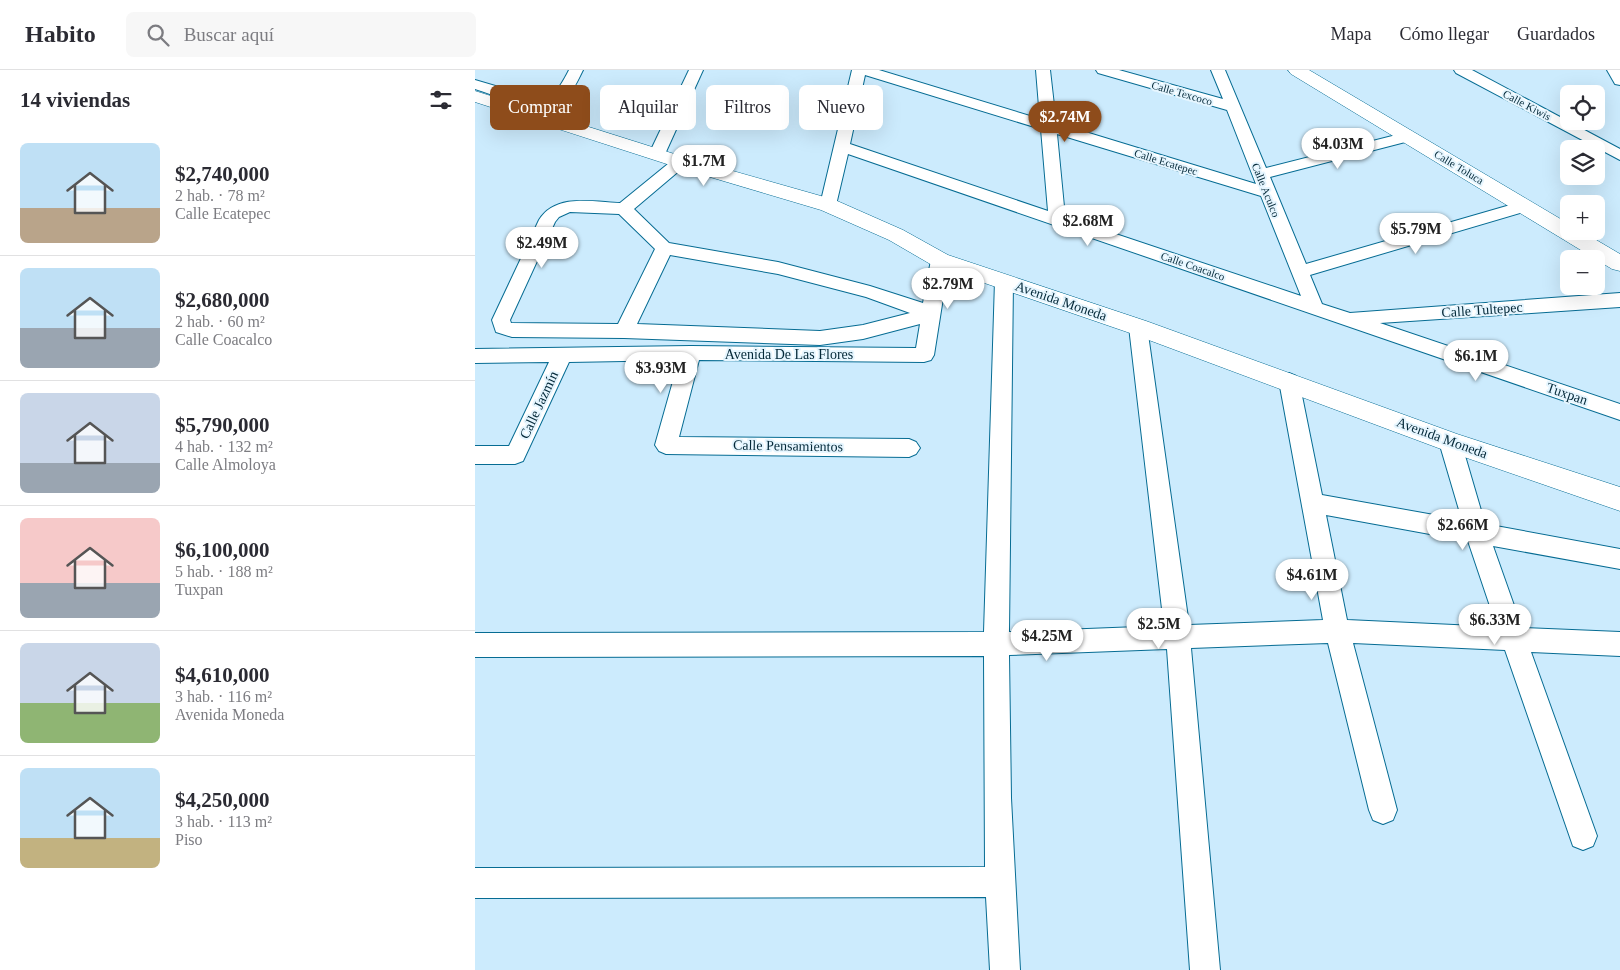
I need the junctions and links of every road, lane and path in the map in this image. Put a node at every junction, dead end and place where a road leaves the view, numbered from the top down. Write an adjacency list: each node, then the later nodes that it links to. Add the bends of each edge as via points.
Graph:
1 (576, 70): 12 (street, via 560,98 550,104 539,104)
2 (696, 70): 18 (street)
3 (859, 70): 17 (street)
4 (864, 70): 15 (street, Calle Ecatepec)
5 (1043, 70): 15 (street)
6 (1103, 70): 14 (street, Calle Texcoco)
7 (1218, 70): 14 (street, Calle Aculco)
8 (1297, 70): 16 (main road, Calle Toluca)
9 (1614, 70): 11 (street)
10 (1472, 72): 19 (street, Calle Kiwis)
11 (1620, 81)
12 (475, 84)
13 (475, 96): 18 (main road, Avenida Moneda)
14 (1233, 107): 21 (street, Calle Aculco)
15 (1048, 126): 22 (street, Calle Ecatepec); 26 (street)
16 (1408, 137): 21 (street); 24 (main road, Calle Toluca)
17 (842, 147): 23 (street); 26 (street, Calle Coacalco)
18 (657, 154): 20 (main road, Avenida Moneda)
19 (1620, 155)
20 (680, 162): 23 (main road, Avenida Moneda); 25 (street)
21 (1260, 174): 22 (street, Calle Aculco)
22 (1267, 193): 30 (street, Calle Aculco)
23 (828, 205): 28 (main road, Avenida Moneda, via 896,235)
24 (1524, 206): 29 (main road, Calle Toluca); 30 (street)
25 (624, 209): 27 (street); 37 (street, via 577,205 561,208 547,220 501,320 503,327 512,330)
26 (1057, 219): 33 (street, Calle Coacalco)
27 (663, 248): 34 (street, via 778,268); 37 (street)
28 (940, 260): 31 (main road, Avenida Moneda); 34 (street)
29 (1620, 264)
30 (1299, 272): 33 (street, Calle Aculco)
31 (1004, 282): 36 (main road, Avenida Moneda); 55 (street)
32 (1620, 300): 35 (street, Calle Tultepec)
33 (1315, 308): 35 (street, Calle Coacalco)
34 (931, 312): 38 (street, via 880,330 845,337); 40 (street, Avenida De Las Flores, via 924,355)
35 (1344, 319): 44 (street, Tuxpan)
36 (1138, 327): 43 (main road, Avenida Moneda); 53 (street)
37 (624, 331): 38 (street)
38 (650, 332): 39 (street)
39 (644, 354): 40 (street, Avenida De Las Flores); 41 (street, Avenida De Las Flores)
40 (691, 354): 46 (street, Calle Pensamientos, via 666,445)
41 (562, 355): 42 (street, Avenida De Las Flores); 47 (street, Calle Jazmín, via 515,455)
42 (475, 356)
43 (1289, 382): 45 (main road, Avenida Moneda); 49 (street)
44 (1620, 412)
45 (1450, 442): 48 (main road, Avenida Moneda); 50 (street)
46 (909, 448)
47 (475, 455)
48 (1620, 498)
49 (1314, 503): 50 (street); 52 (street)
50 (1477, 534): 51 (street); 54 (street)
51 (1620, 559)
52 (1337, 631): 53 (street); 54 (street); 58 (street)
53 (1178, 637): 55 (street); 63 (street)
54 (1514, 639): 56 (street); 59 (street)
55 (996, 644): 57 (street); 60 (street)
56 (1620, 644)
57 (475, 645)
58 (1383, 810)
59 (1583, 836)
60 (999, 882): 61 (street); 62 (street)
61 (475, 883)
62 (1005, 970)
63 (1205, 970)

